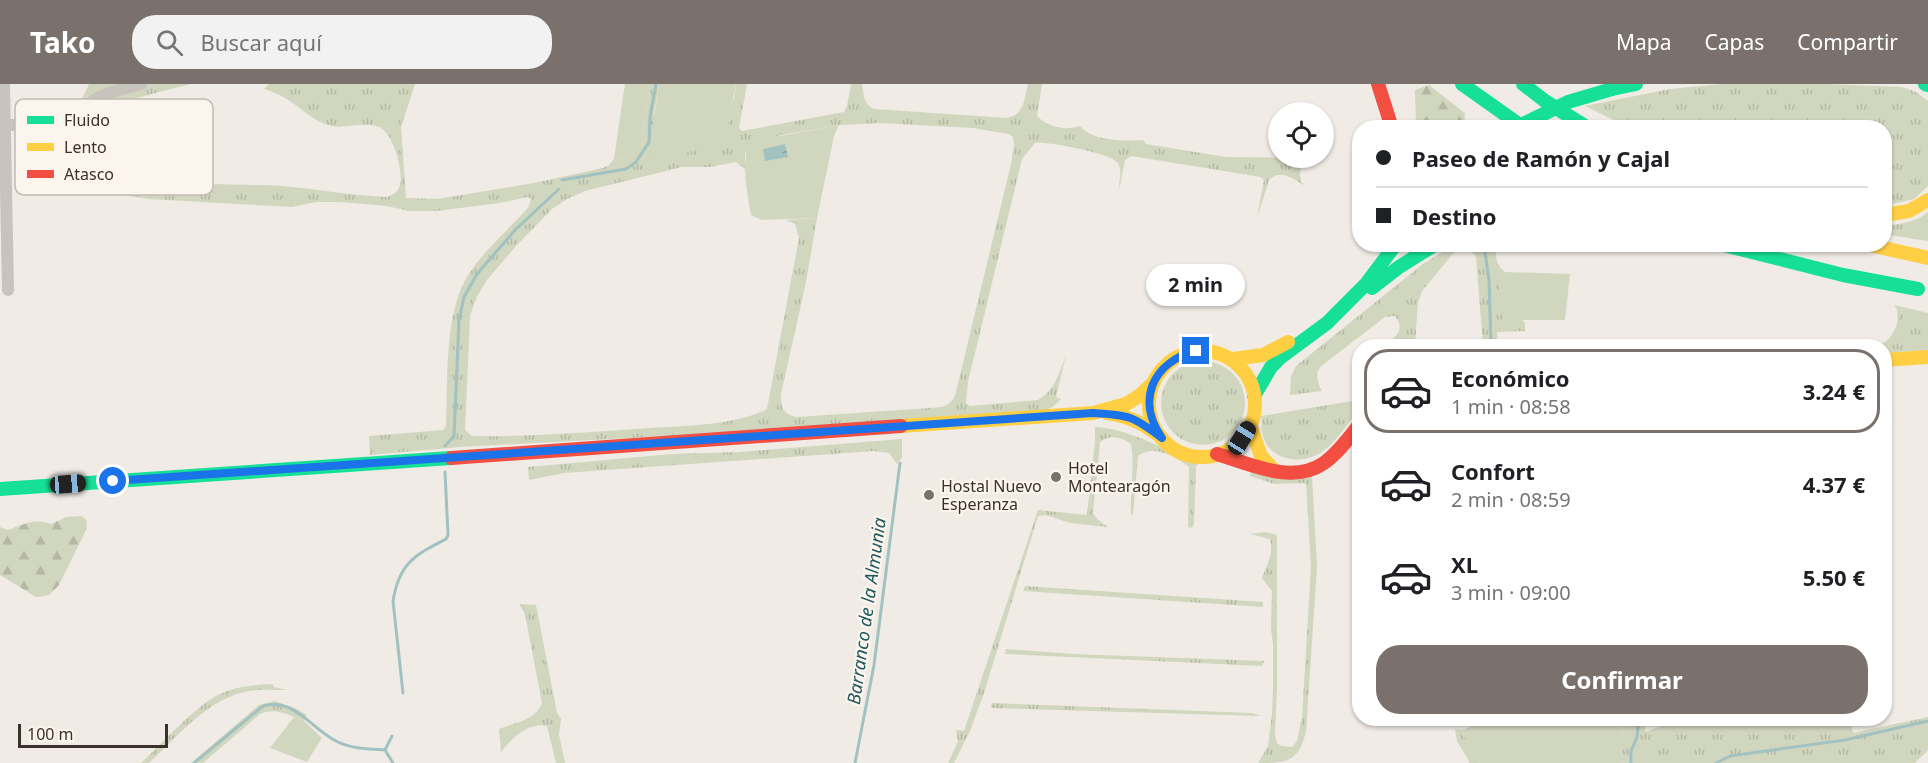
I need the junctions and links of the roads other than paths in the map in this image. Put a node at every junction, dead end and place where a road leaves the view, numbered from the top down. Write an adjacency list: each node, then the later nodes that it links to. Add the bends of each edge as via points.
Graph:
1 (4, 84): 14 (street)
2 (141, 84): 7 (street)
3 (1378, 84): 9 (main road)
4 (1462, 84): 10 (main road)
5 (1523, 84): 8 (main road)
6 (1636, 84): 11 (main road, bridge, via 1568,102)
7 (95, 99)
8 (1545, 101): 12 (main road); 13 (main road)
9 (1389, 120)
10 (1513, 120)
11 (1530, 120)
12 (1575, 120)
13 (1581, 120)
14 (5, 125): 15 (street); 26 (street)
15 (15, 125)
16 (1928, 200): 17 (main road, via 1909,211)
17 (1892, 214)
18 (1892, 250): 24 (main road)
19 (1375, 252): 27 (main road)
20 (1390, 252): 27 (main road, via 1365,284)
21 (1423, 252): 27 (main road)
22 (1750, 252): 25 (main road, via 1871,282)
23 (1784, 252): 25 (main road, via 1825,266)
24 (1928, 258)
25 (1923, 289)
26 (8, 290)
27 (1323, 321): 29 (main road, via 1278,349); 32 (main road, via 1271,367)
28 (1928, 357): 30 (main road)
29 (1233, 359): 31 (main road, via 1210,352 1183,354 1161,370); 32 (main road, via 1251,383)
30 (1892, 359)
31 (1154, 382): 33 (main road, via 1124,406); 36 (main road, via 1150,393 1151,417)
32 (1254, 396): 34 (main road)
33 (1093, 413): 36 (main road, via 1123,414 1141,421); 39 (main road)
34 (1250, 425): 37 (main road, via 1231,448); 38 (main road, via 1264,463)
35 (1352, 434): 38 (main road, via 1328,462 1309,470)
36 (1162, 438): 37 (main road, via 1187,454)
37 (1217, 454): 38 (main road)
38 (1277, 472)
39 (0, 489)

